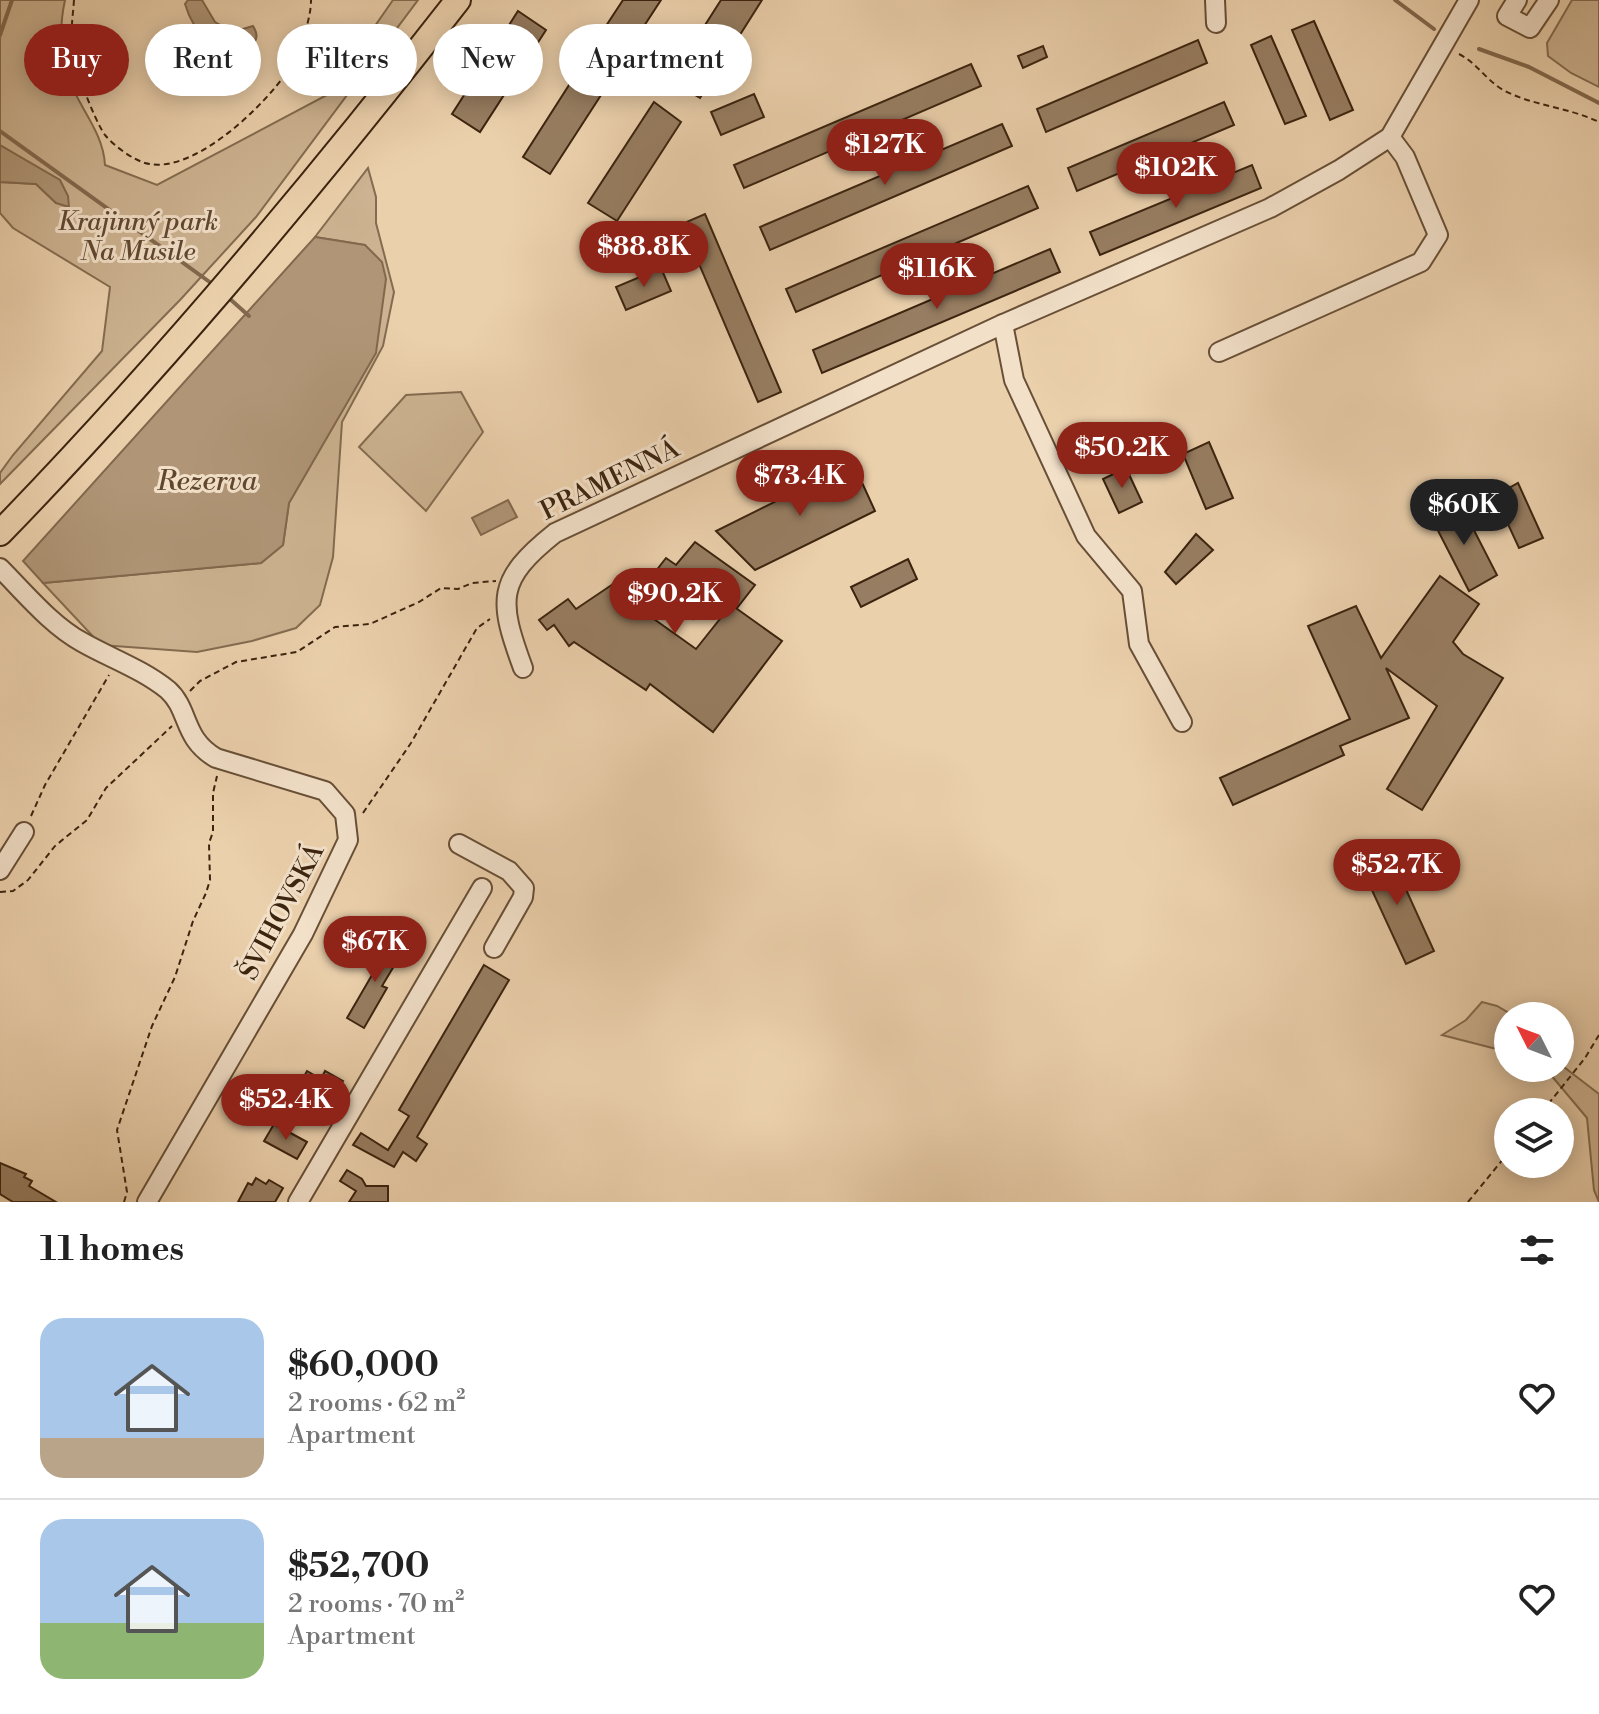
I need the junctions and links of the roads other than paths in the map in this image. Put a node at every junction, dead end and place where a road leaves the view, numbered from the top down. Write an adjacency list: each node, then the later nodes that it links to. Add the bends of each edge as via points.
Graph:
1 (458, 0): 10 (main road, via 248,260 98,432)
2 (1215, 0): 6 (street)
3 (1469, 0): 7 (street, PRAMENNÁ)
4 (1517, 0): 5 (street, via 1507,16 1530,28)
5 (1549, 0)
6 (1216, 23)
7 (1390, 137): 8 (street, PRAMENNÁ, via 1270,208); 9 (street, via 1405,157 1438,235 1421,262)
8 (1003, 324): 12 (street, PRAMENNÁ, via 555,533 524,558 506,592 507,624); 13 (street, via 1014,380 1086,536 1132,591 1139,644)
9 (1219, 352)
10 (0, 533)
11 (0, 568): 19 (street, ŠVIHOVSKÁ, via 80,641 168,691 205,752 325,791 345,814 348,840 303,934)
12 (523, 668)
13 (1182, 722)
14 (24, 832): 16 (street)
15 (459, 844): 18 (street, via 509,871 524,888)
16 (0, 870)
17 (482, 888): 20 (street)
18 (494, 948)
19 (147, 1202)
20 (298, 1202)

